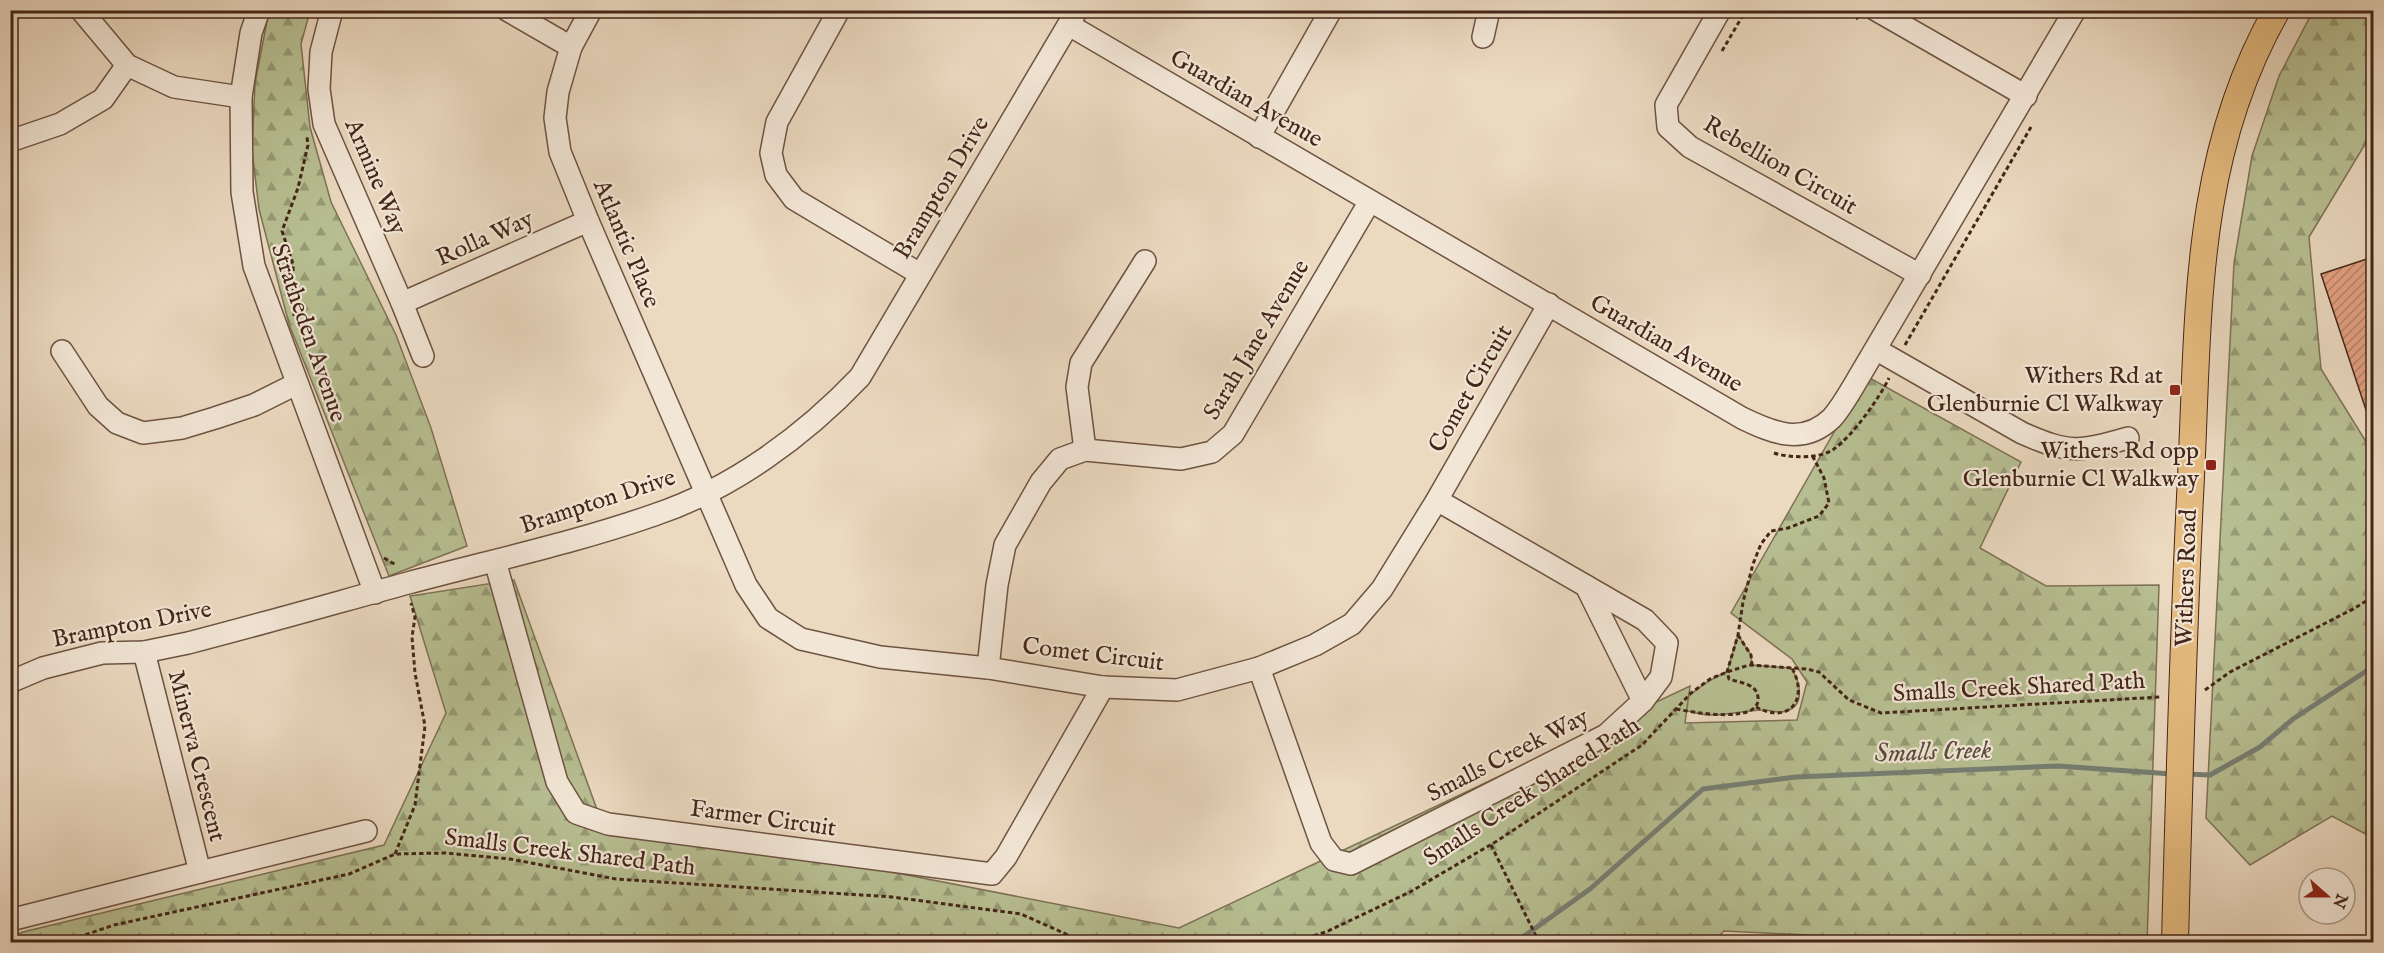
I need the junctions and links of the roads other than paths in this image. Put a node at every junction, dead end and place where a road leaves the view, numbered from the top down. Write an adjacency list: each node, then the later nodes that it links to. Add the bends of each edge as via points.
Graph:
1 (81, 10): 16 (street)
2 (259, 10): 18 (street, Stratheden Avenue, via 251,33)
3 (332, 10): 26 (street, Armine Way, via 321,52 319,89 324,124)
4 (507, 10): 15 (street)
5 (591, 10): 15 (street, Atlantic Place)
6 (839, 10): 24 (street, via 777,122 771,153 776,175 794,199)
7 (1331, 10): 19 (street)
8 (1489, 10): 14 (street)
9 (1720, 10): 25 (street, Rebellion Circuit, via 1666,105 1668,127 1690,147)
10 (1876, 10): 17 (street)
11 (2277, 10): 48 (main road, Withers Road, via 2259,42 2227,131 2211,194 2202,257 2179,756)
12 (2084, 15): 17 (street)
13 (1073, 17): 19 (street, Guardian Avenue); 24 (street, Brampton Drive)
14 (1483, 37)
15 (571, 47): 22 (street, Atlantic Place, via 555,118 560,152)
16 (127, 65): 18 (street, via 174,87); 20 (street, via 103,99 60,124)
17 (2026, 96): 25 (street)
18 (241, 97): 31 (street, Stratheden Avenue, via 242,192 255,266)
19 (1259, 137): 21 (street, Guardian Avenue)
20 (10, 141)
21 (1370, 201): 27 (street, Guardian Avenue); 33 (street, Sarah Jane Avenue, via 1233,434 1212,452 1181,459)
22 (588, 221): 26 (street, Rolla Way); 34 (street, Atlantic Place)
23 (1145, 261): 33 (street, via 1082,363 1077,387)
24 (920, 274): 34 (street, Brampton Drive, via 860,377 833,406 750,468)
25 (1920, 274): 28 (street)
26 (402, 303): 30 (street, Armine Way)
27 (1549, 304): 28 (street, Guardian Avenue, via 1742,418 1782,435 1801,435 1832,417); 35 (street, Comet Circuit)
28 (1877, 350): 32 (street, via 2048,444 2071,450)
29 (62, 351): 31 (street, via 98,406 117,423 143,433 182,428 244,409)
30 (423, 356)
31 (296, 384): 38 (street, Stratheden Avenue)
32 (2128, 438)
33 (1085, 450): 40 (street, Sarah Jane Avenue, via 1060,459 1053,467 1005,545)
34 (706, 492): 36 (street, Brampton Drive, via 654,515); 40 (street, Comet Circuit, via 746,585 768,618 801,639 880,657)
35 (1437, 500): 37 (street, Smalls Creek Way); 41 (street, Comet Circuit, via 1382,589 1352,624 1315,645)
36 (495, 561): 38 (street, Brampton Drive); 43 (street, Farmer Circuit, via 557,782 576,813 608,824 992,874 1006,857)
37 (1586, 586): 44 (street); 44 (street, Smalls Creek Way, via 1645,620 1667,643 1661,677)
38 (375, 593): 39 (street, Brampton Drive)
39 (144, 652): 42 (street, Brampton Drive, via 102,653 43,668); 46 (street, Minerva Crescent)
40 (988, 668): 43 (street, Comet Circuit)
41 (1259, 668): 43 (street, Comet Circuit, via 1177,690); 44 (street, Smalls Creek Way, via 1321,843 1334,860 1350,864 1606,735)
42 (10, 682)
43 (1103, 687)
44 (1643, 700)
45 (366, 831): 46 (street, Minerva Crescent)
46 (200, 872): 47 (street, Minerva Crescent)
47 (10, 920)
48 (2175, 942)

